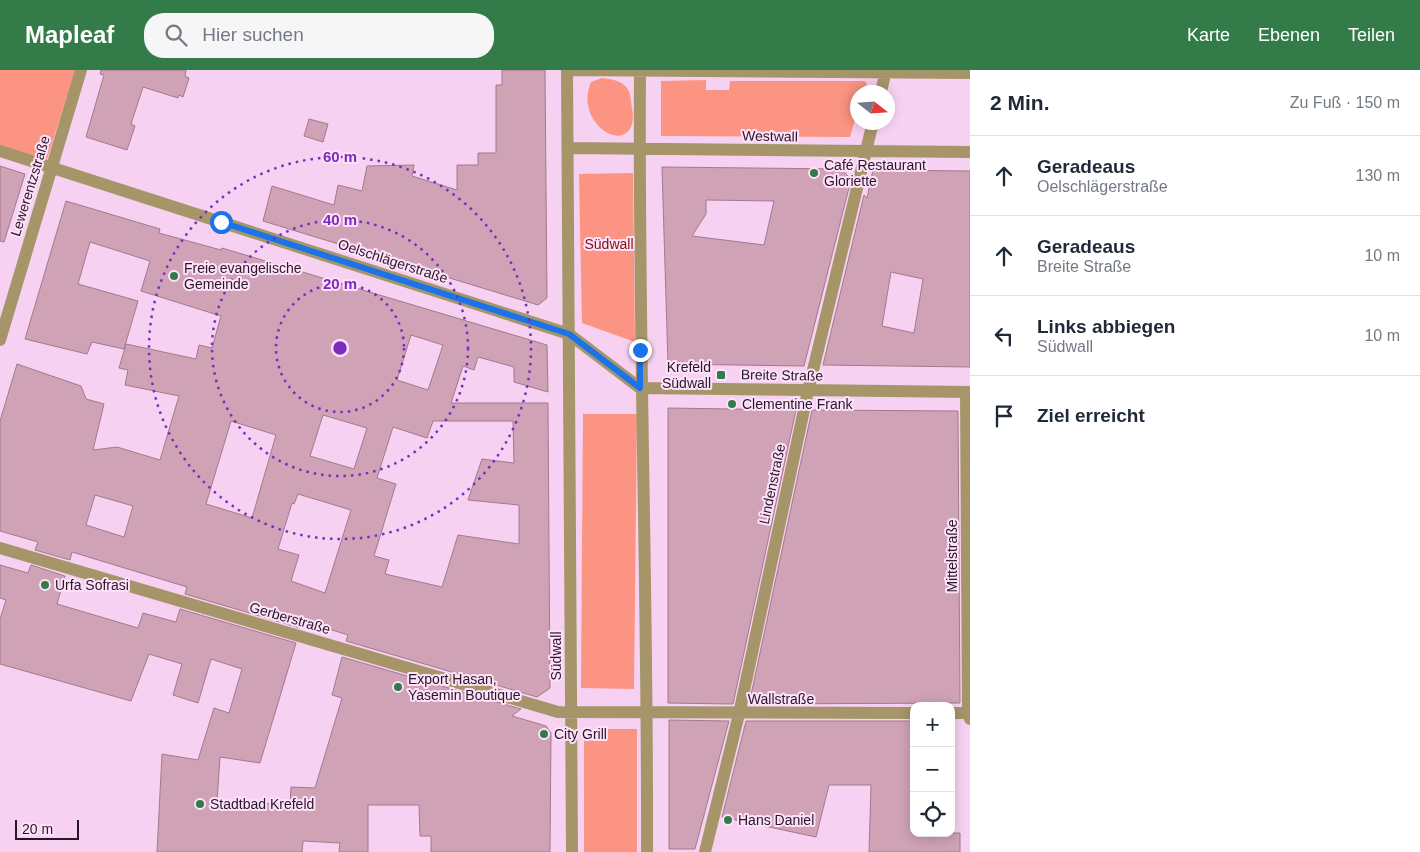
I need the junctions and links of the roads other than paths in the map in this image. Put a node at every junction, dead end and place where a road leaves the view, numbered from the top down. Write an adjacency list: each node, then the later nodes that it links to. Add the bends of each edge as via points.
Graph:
1 (81, 70): 13 (street, Lewerentzstraße)
2 (567, 70): 3 (street); 8 (street, Südwall)
3 (640, 71): 4 (street); 9 (street)
4 (886, 71): 5 (street); 6 (street)
5 (970, 73)
6 (883, 85)
7 (871, 130): 11 (street, Lindenstraße)
8 (569, 148): 9 (street, Westwall); 14 (street, Südwall)
9 (640, 149): 11 (street, Westwall); 16 (street)
10 (0, 151): 13 (street, Oelschlägerstraße)
11 (866, 152): 12 (street, Westwall); 17 (street, Lindenstraße)
12 (970, 152)
13 (52, 167): 14 (street, Oelschlägerstraße); 15 (street, Lewerentzstraße)
14 (569, 334): 16 (street, Oelschlägerstraße); 23 (street, Südwall)
15 (0, 340)
16 (640, 388): 17 (street, Breite Straße); 20 (street)
17 (808, 391): 18 (street, Breite Straße); 24 (street, Lindenstraße)
18 (968, 392): 25 (street, Mittelstraße)
19 (0, 548): 23 (street, Gerberstraße, via 540,708)
20 (647, 713): 23 (street, Gerberstraße); 24 (street, Wallstraße); 27 (street)
21 (910, 713): 24 (street, Wallstraße)
22 (955, 713): 25 (street)
23 (572, 714): 26 (street, Südwall)
24 (739, 714): 28 (street, Lindenstraße)
25 (969, 715)
26 (572, 852)
27 (647, 852)
28 (705, 852)

